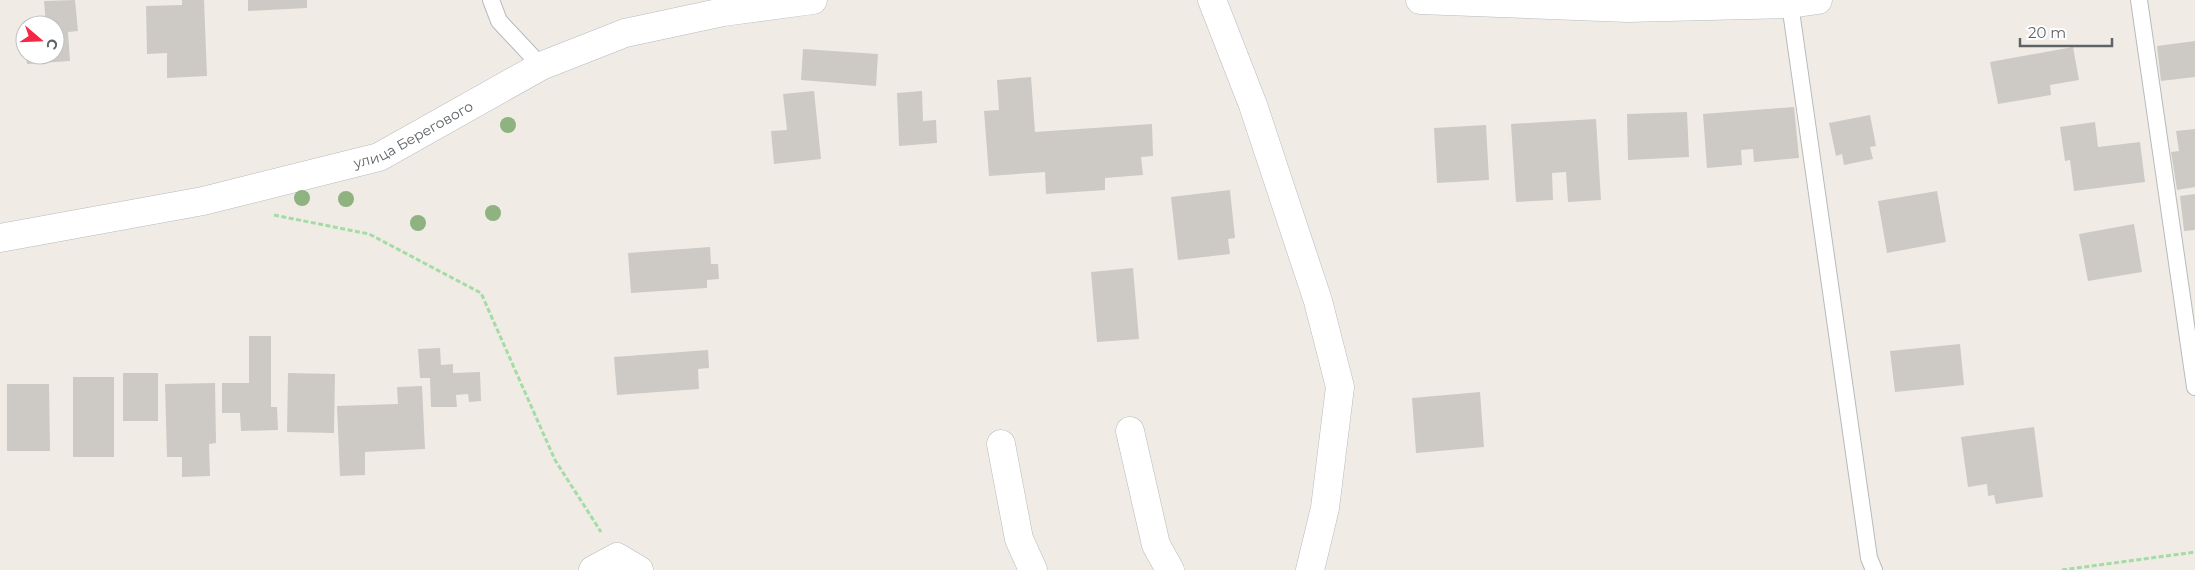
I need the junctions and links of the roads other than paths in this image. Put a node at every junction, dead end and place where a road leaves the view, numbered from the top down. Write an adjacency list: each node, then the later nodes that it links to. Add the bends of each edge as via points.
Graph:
1 (491, 0): 8 (lane, via 499,21)
2 (813, 0): 8 (street, улица Берегового, via 724,12 625,33)
3 (1212, 0): 17 (street, via 1254,105 1318,301 1340,387 1326,508)
4 (1420, 0): 7 (street, via 1627,8)
5 (1818, 0): 7 (street)
6 (2138, 0): 10 (lane)
7 (1790, 4): 18 (lane, via 1869,558)
8 (541, 66): 9 (street, улица Берегового, via 379,158 202,201)
9 (0, 238)
10 (2195, 387)
11 (1130, 431): 16 (street, via 1156,545)
12 (1001, 444): 15 (street, via 1019,539)
13 (628, 564): 14 (street)
14 (593, 570)
15 (1033, 570)
16 (1170, 570)
17 (1310, 570)
18 (1874, 570)

